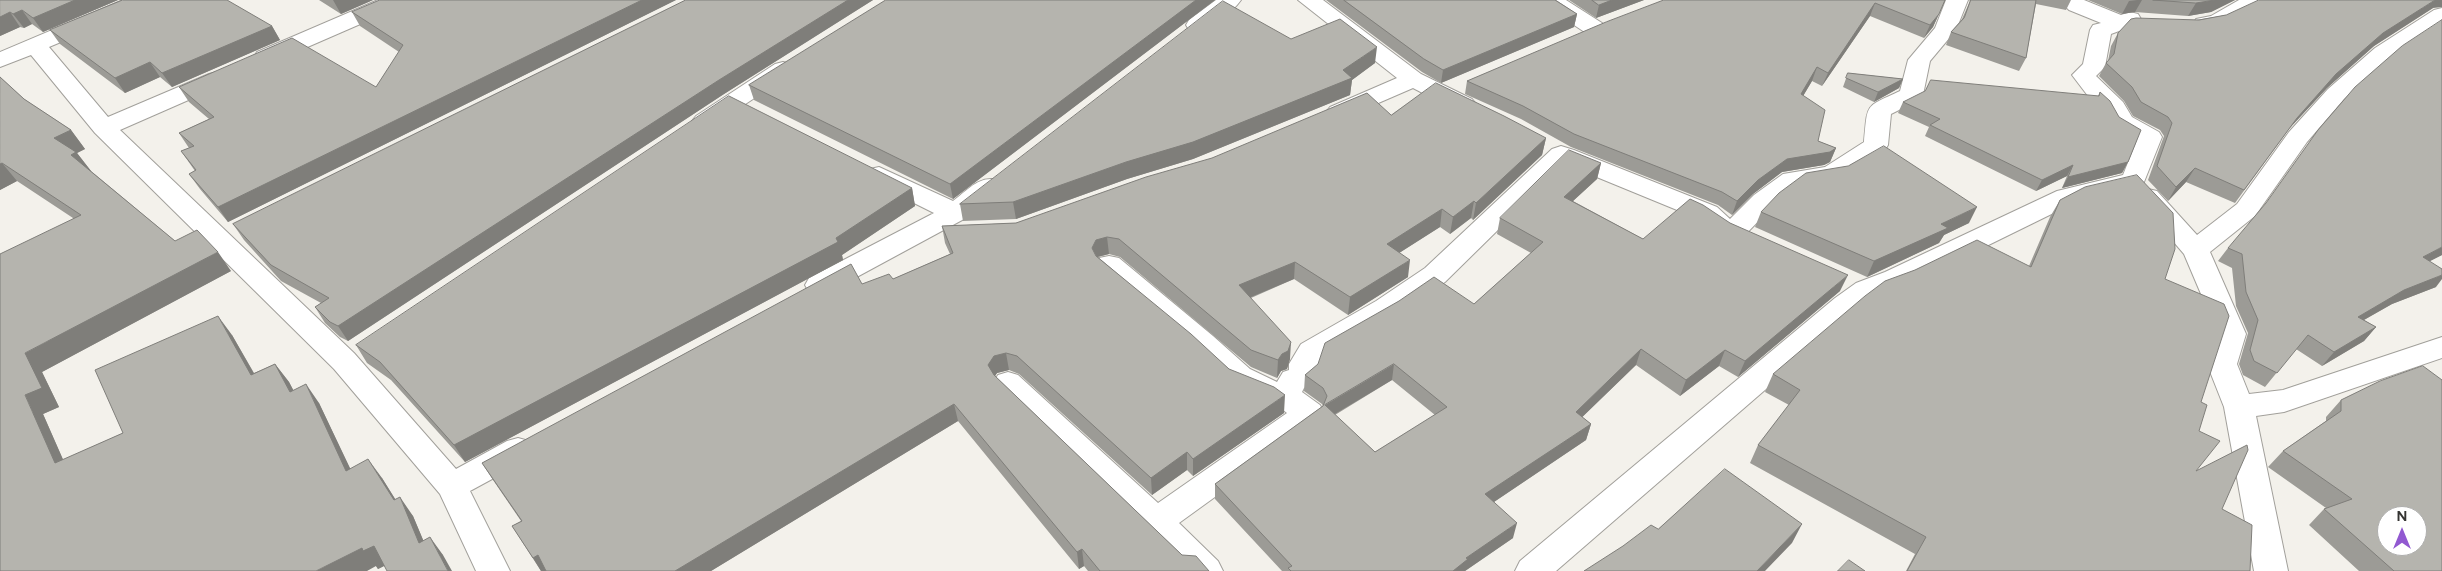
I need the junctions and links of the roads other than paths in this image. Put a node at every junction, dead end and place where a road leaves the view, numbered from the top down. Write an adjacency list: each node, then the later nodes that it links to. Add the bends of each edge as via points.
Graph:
1 (142, 0): 15 (street)
2 (396, 0): 25 (street)
3 (1230, 0): 13 (street)
4 (1309, 0): 18 (street)
5 (1552, 0): 14 (street, via 1602,25)
6 (1957, 0): 32 (street, via 1945,30 1919,60 1911,95 1878,110 1876,145 1832,174 1792,180 1763,200)
7 (2070, 0): 11 (street)
8 (2254, 0): 12 (street, via 2218,21)
9 (2442, 15): 35 (street, via 2384,53 2336,94 2298,137 2246,210)
10 (2149, 22): 11 (street, via 2132,19)
11 (2121, 23): 29 (street, via 2101,30 2094,66 2083,75 2115,107 2122,121 2150,137)
12 (2186, 25)
13 (1182, 36)
14 (1567, 40)
15 (34, 44): 17 (street); 25 (street)
16 (800, 58): 21 (street)
17 (0, 60)
18 (1414, 79): 20 (street); 24 (street)
19 (1467, 82): 20 (street)
20 (1440, 94): 23 (street)
21 (733, 101): 22 (street); 26 (street)
22 (760, 114)
23 (1484, 114)
24 (1312, 122)
25 (104, 128): 43 (street, via 227,235 353,356)
26 (683, 134)
27 (857, 164): 30 (street)
28 (1010, 170): 30 (street)
29 (2133, 181): 35 (street); 47 (street, via 2066,197 1904,275 1853,284 1845,305)
30 (955, 213): 33 (street)
31 (971, 231): 33 (street)
32 (1734, 231): 34 (street); 40 (street, via 1708,214 1553,149 1436,275 1311,351 1304,364 1303,376 1293,380)
33 (915, 233): 37 (street)
34 (1760, 243)
35 (2196, 250): 41 (street, via 2232,334 2222,364)
36 (1109, 265): 40 (street, via 1240,377)
37 (793, 300)
38 (2442, 347): 41 (street, via 2284,401)
39 (1008, 383): 44 (street)
40 (1285, 395): 44 (street, via 1309,413)
41 (2239, 407): 48 (street)
42 (539, 438): 43 (street)
43 (452, 486): 45 (street)
44 (1156, 522): 46 (street)
45 (493, 571)
46 (1206, 571)
47 (1532, 571)
48 (2271, 571)

